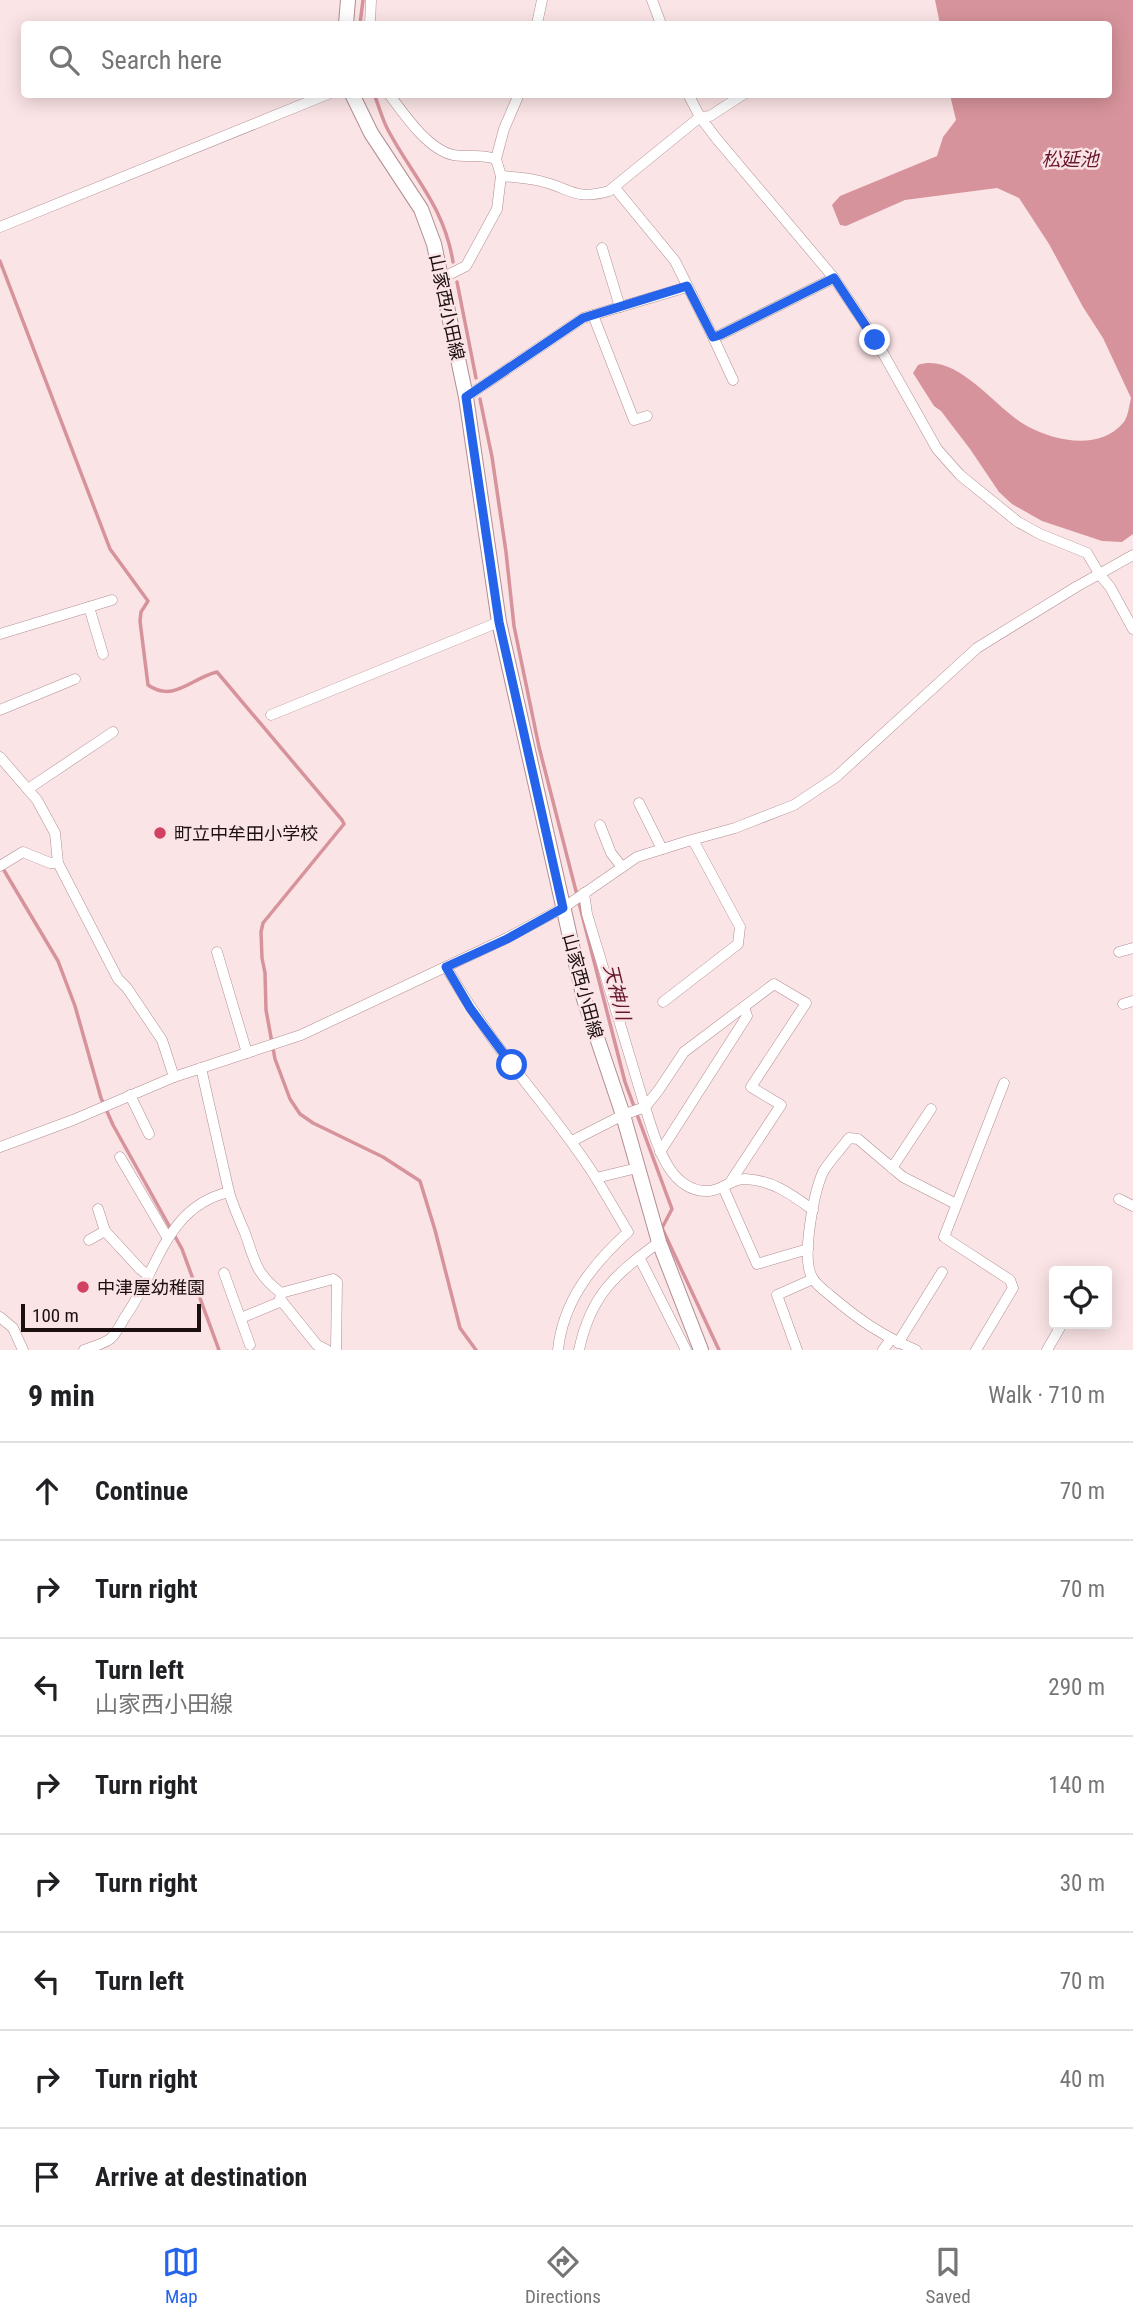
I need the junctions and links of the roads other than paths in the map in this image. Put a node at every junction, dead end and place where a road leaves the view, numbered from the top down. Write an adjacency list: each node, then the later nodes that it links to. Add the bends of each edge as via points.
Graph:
1 (348, 0): 5 (main road)
2 (371, 0): 6 (street)
3 (542, 0): 7 (street)
4 (652, 0): 8 (street)
5 (346, 21)
6 (370, 21)
7 (538, 21)
8 (660, 21)
9 (318, 98): 19 (street)
10 (354, 98): 21 (main road, 山家西小田線, via 371,133 422,209)
11 (392, 98): 16 (street, via 420,134 446,153)
12 (517, 98): 16 (street)
13 (690, 98): 15 (street)
14 (738, 98): 15 (street, via 710,116)
15 (700, 117): 18 (street); 22 (street)
16 (496, 159): 17 (street)
17 (501, 176): 18 (street, via 540,181 575,195); 21 (street, via 497,209 466,266)
18 (615, 188): 23 (street, via 671,254)
19 (0, 227)
20 (602, 248): 24 (street)
21 (442, 278): 28 (main road, 山家西小田線)
22 (834, 278): 26 (street); 31 (street, via 937,449 960,475 1018,522 1087,553)
23 (687, 286): 24 (street); 26 (street)
24 (620, 307): 25 (street)
25 (593, 315): 28 (street); 29 (street, via 634,420)
26 (713, 337): 27 (street)
27 (733, 380)
28 (466, 397): 34 (main road, 山家西小田線)
29 (648, 416)
30 (1133, 555): 31 (street)
31 (1100, 575): 35 (street); 46 (street, via 977,648 826,786 794,805)
32 (112, 600): 33 (street)
33 (89, 607): 36 (street); 37 (street)
34 (499, 622): 40 (street); 52 (main road, 山家西小田線)
35 (1133, 629)
36 (0, 634)
37 (103, 654)
38 (75, 678): 39 (street)
39 (0, 710)
40 (271, 715)
41 (113, 732): 43 (street)
42 (0, 757): 43 (street)
43 (28, 789): 48 (street, via 55,834)
44 (639, 803): 47 (street)
45 (600, 825): 50 (street)
46 (693, 840): 47 (street); 57 (street, via 740,927 738,944)
47 (662, 849): 50 (street)
48 (58, 863): 49 (street, via 23,852); 61 (street, via 118,979 162,1040)
49 (0, 866)
50 (622, 867): 51 (street)
51 (584, 893): 52 (street); 64 (street)
52 (563, 908): 56 (street); 66 (main road, 山家西小田線, via 584,999)
53 (1133, 948): 55 (street)
54 (217, 952): 59 (street)
55 (1119, 952)
56 (446, 967): 59 (street, via 301,1035); 68 (street, via 477,1018)
57 (663, 1002)
58 (744, 1007): 64 (street, via 684,1052); 70 (street, via 747,1016); 75 (street, via 774,984 806,1003 751,1087 782,1105)
59 (247, 1053): 60 (street)
60 (201, 1068): 61 (street); 76 (street)
61 (174, 1077): 63 (street)
62 (1004, 1083): 78 (street)
63 (130, 1095): 67 (street); 69 (street)
64 (645, 1107): 66 (street); 70 (street)
65 (932, 1109): 73 (street)
66 (623, 1115): 68 (street); 72 (main road, 山家西小田線)
67 (149, 1134)
68 (572, 1141): 74 (street)
69 (0, 1147)
70 (660, 1152): 75 (street, via 670,1171 690,1187 709,1191)
71 (120, 1157): 83 (street)
72 (637, 1168): 74 (street); 85 (main road, 山家西小田線)
73 (892, 1168): 78 (street); 81 (street, via 858,1139 849,1138 822,1174)
74 (596, 1178): 102 (street, via 628,1232 604,1254 567,1308)
75 (727, 1184): 81 (street, via 743,1179 772,1183); 86 (street, via 757,1264)
76 (229, 1192): 83 (street, via 205,1199); 92 (street, via 255,1265)
77 (1119, 1199): 79 (street)
78 (956, 1204): 109 (street, via 944,1237 1010,1280 1013,1288)
79 (1133, 1206)
80 (97, 1209): 82 (street)
81 (813, 1210): 86 (street)
82 (105, 1231): 84 (street); 90 (street)
83 (167, 1237): 90 (street)
84 (89, 1240)
85 (659, 1242): 87 (street); 105 (main road, 山家西小田線)
86 (808, 1249): 91 (street)
87 (639, 1257): 103 (street, via 617,1274 598,1299 584,1324); 104 (street)
88 (943, 1272): 96 (street)
89 (224, 1273): 94 (street)
90 (148, 1275): 99 (street, via 110,1339)
91 (813, 1279): 96 (street, via 863,1323); 106 (street, via 777,1295)
92 (282, 1297): 94 (street); 100 (street, via 317,1346); 101 (street, via 333,1279 337,1283)
93 (0, 1317): 98 (street, via 13,1328)
94 (241, 1318): 97 (street)
95 (1059, 1329): 110 (street)
96 (895, 1341): 107 (street); 108 (street)
97 (250, 1345)
98 (23, 1350)
99 (84, 1350)
100 (327, 1350)
101 (336, 1350)
102 (558, 1350)
103 (579, 1350)
104 (686, 1350)
105 (701, 1350)
106 (797, 1350)
107 (883, 1350)
108 (916, 1350)
109 (976, 1350)
110 (1047, 1350)

